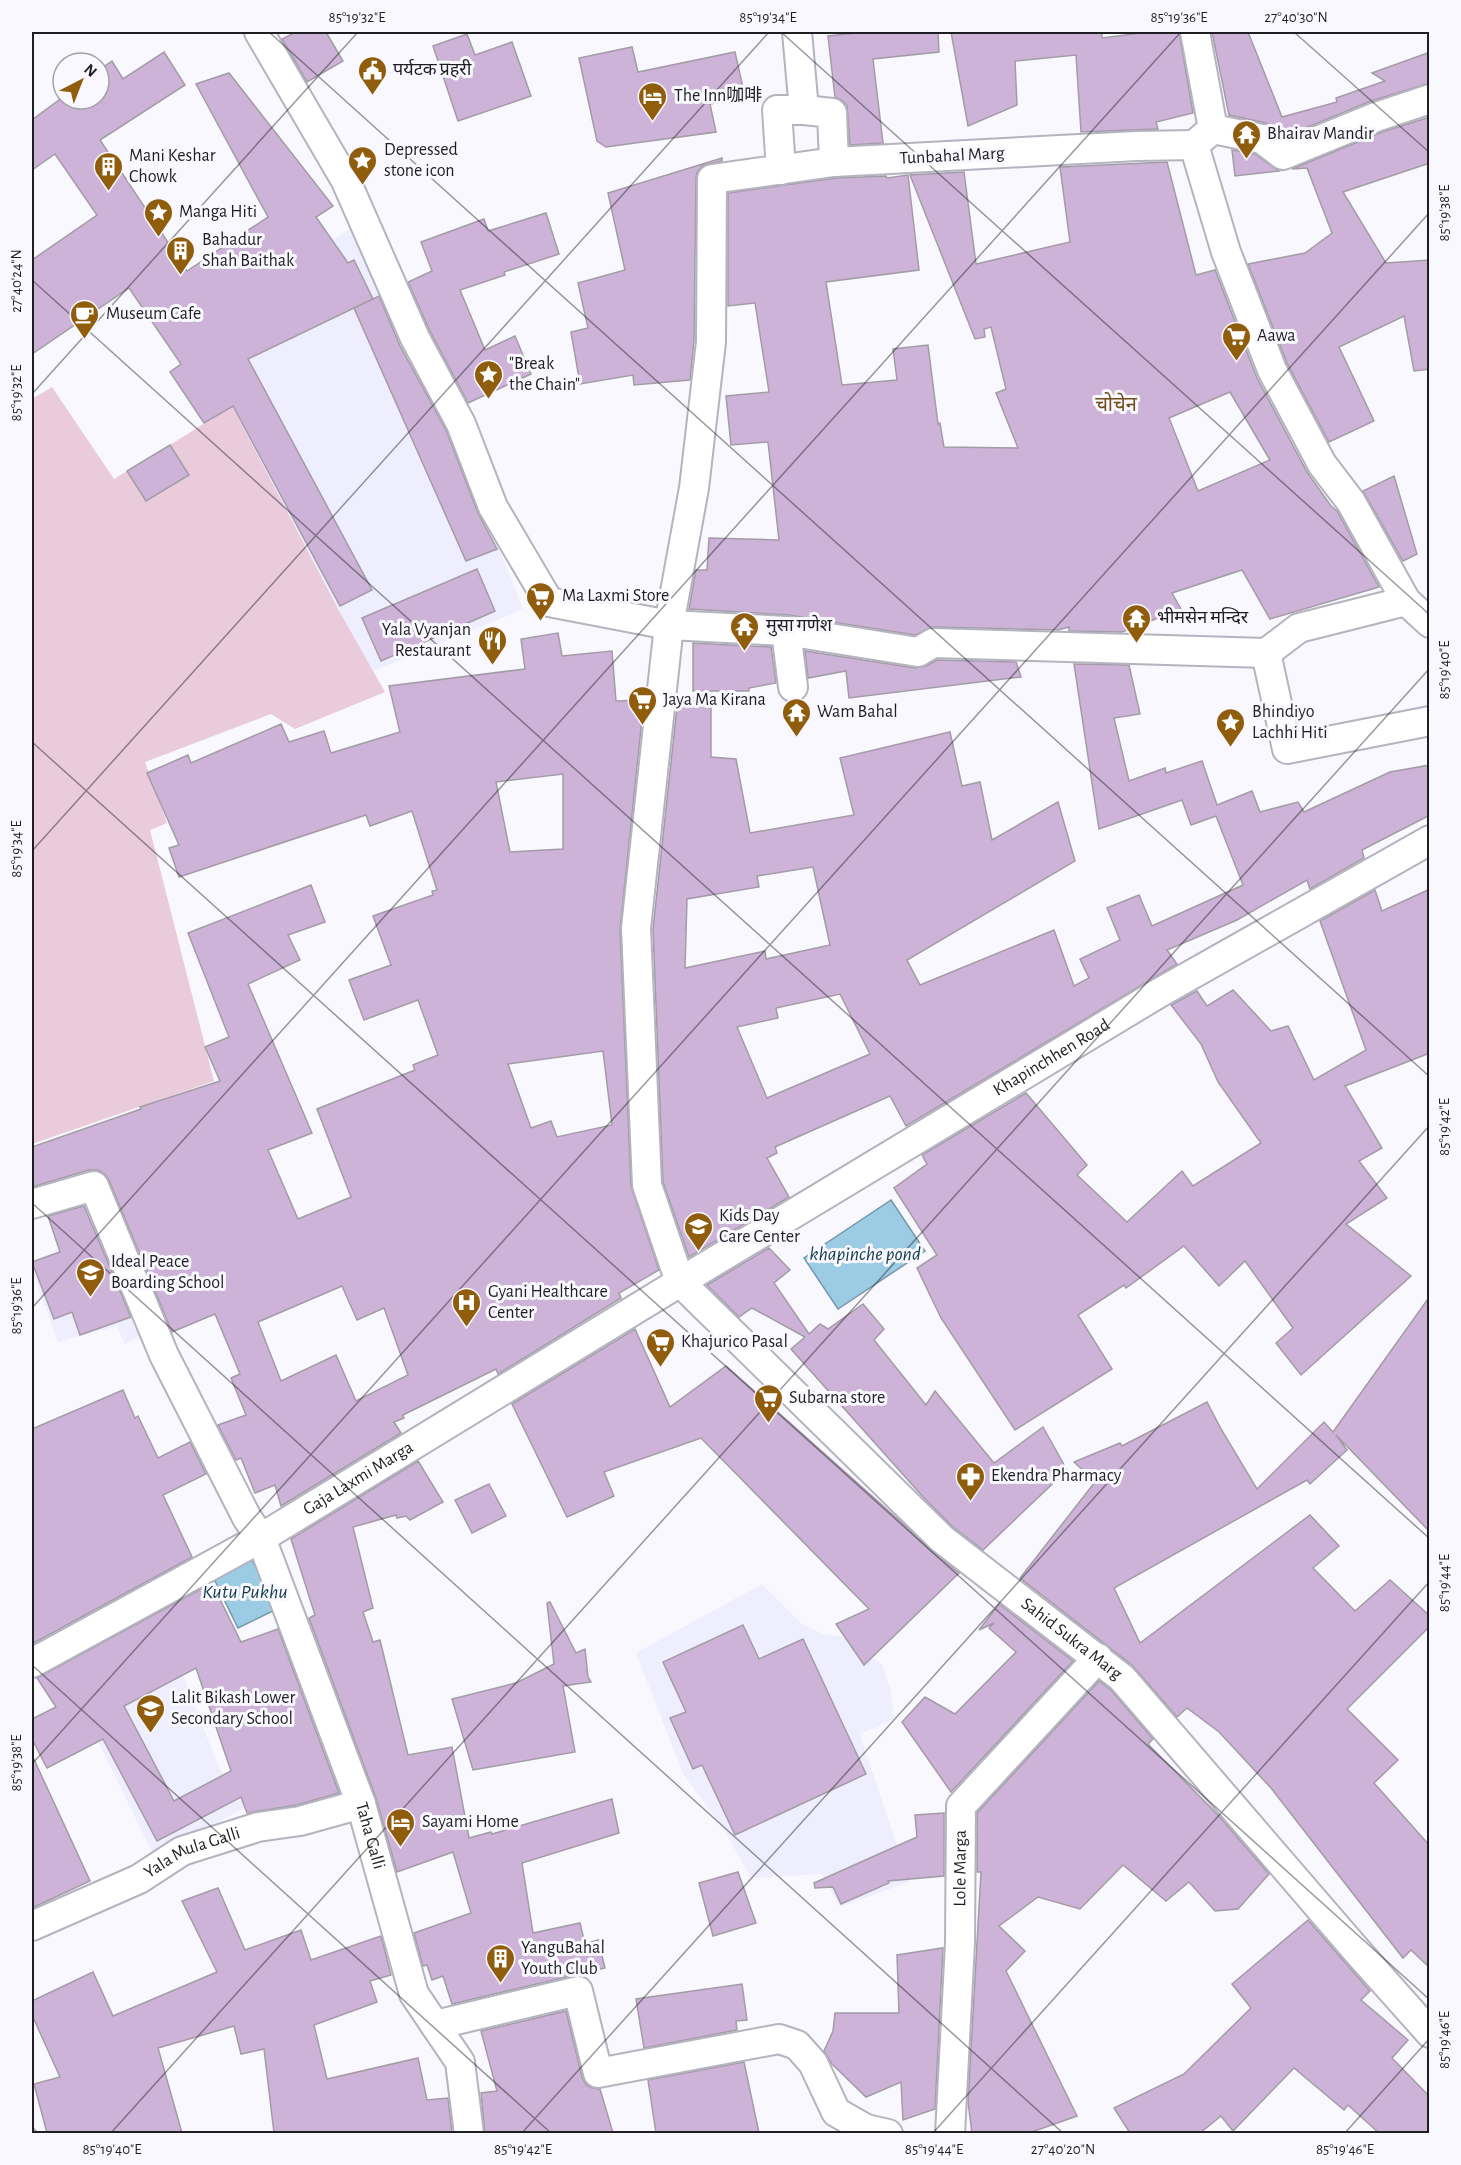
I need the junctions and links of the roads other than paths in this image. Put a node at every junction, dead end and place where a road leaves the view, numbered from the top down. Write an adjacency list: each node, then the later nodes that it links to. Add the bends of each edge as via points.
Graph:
1 (259, 32): 11 (street, via 346,182 416,338 461,424 493,507 549,602)
2 (797, 32): 5 (street)
3 (1195, 32): 6 (street)
4 (1430, 99): 6 (street, Tunbahal Marg, via 1283,155 1262,140)
5 (804, 110): 7 (street, via 832,113); 8 (street, via 777,110)
6 (1203, 137): 7 (street, Tunbahal Marg, via 1137,146); 9 (street, via 1226,252 1272,370 1322,464 1351,502)
7 (834, 162): 8 (street, Tunbahal Marg)
8 (781, 170): 11 (street, Tunbahal Marg, via 712,179 711,342 694,488)
9 (1406, 601): 10 (street); 13 (street, via 1299,628)
10 (1430, 623)
11 (669, 625): 12 (street); 18 (street, via 636,928 647,1185)
12 (786, 631): 13 (street, via 918,652 933,643); 14 (street)
13 (1266, 653): 15 (street, via 1287,749)
14 (793, 687)
15 (1430, 721)
16 (1430, 840): 18 (street, Khapinchhen Road, via 1159,993)
17 (32, 1204): 19 (street, Taha Galli, via 94,1186 164,1355 247,1518)
18 (680, 1282): 19 (street, Gaja Laxmi Marga); 20 (street, Sahid Sukra Marg, via 942,1539)
19 (261, 1538): 21 (street, Gaja Laxmi Marga); 22 (street, Taha Galli)
20 (1098, 1658): 25 (street, Sahid Sukra Marg, via 1122,1678); 28 (street, Lole Marga, via 961,1806 960,1942)
21 (32, 1662)
22 (361, 1804): 23 (street, Yala Mula Galli, via 300,1821 258,1827 182,1851 139,1879); 24 (street, Taha Galli, via 414,1994)
23 (32, 1926)
24 (435, 2025): 26 (street, Taha Galli, via 460,2062); 27 (street, via 578,1992 598,2073 779,2040 796,2044 813,2063 836,2112 866,2129)
25 (1430, 2033)
26 (469, 2133)
27 (888, 2133)
28 (950, 2133)

